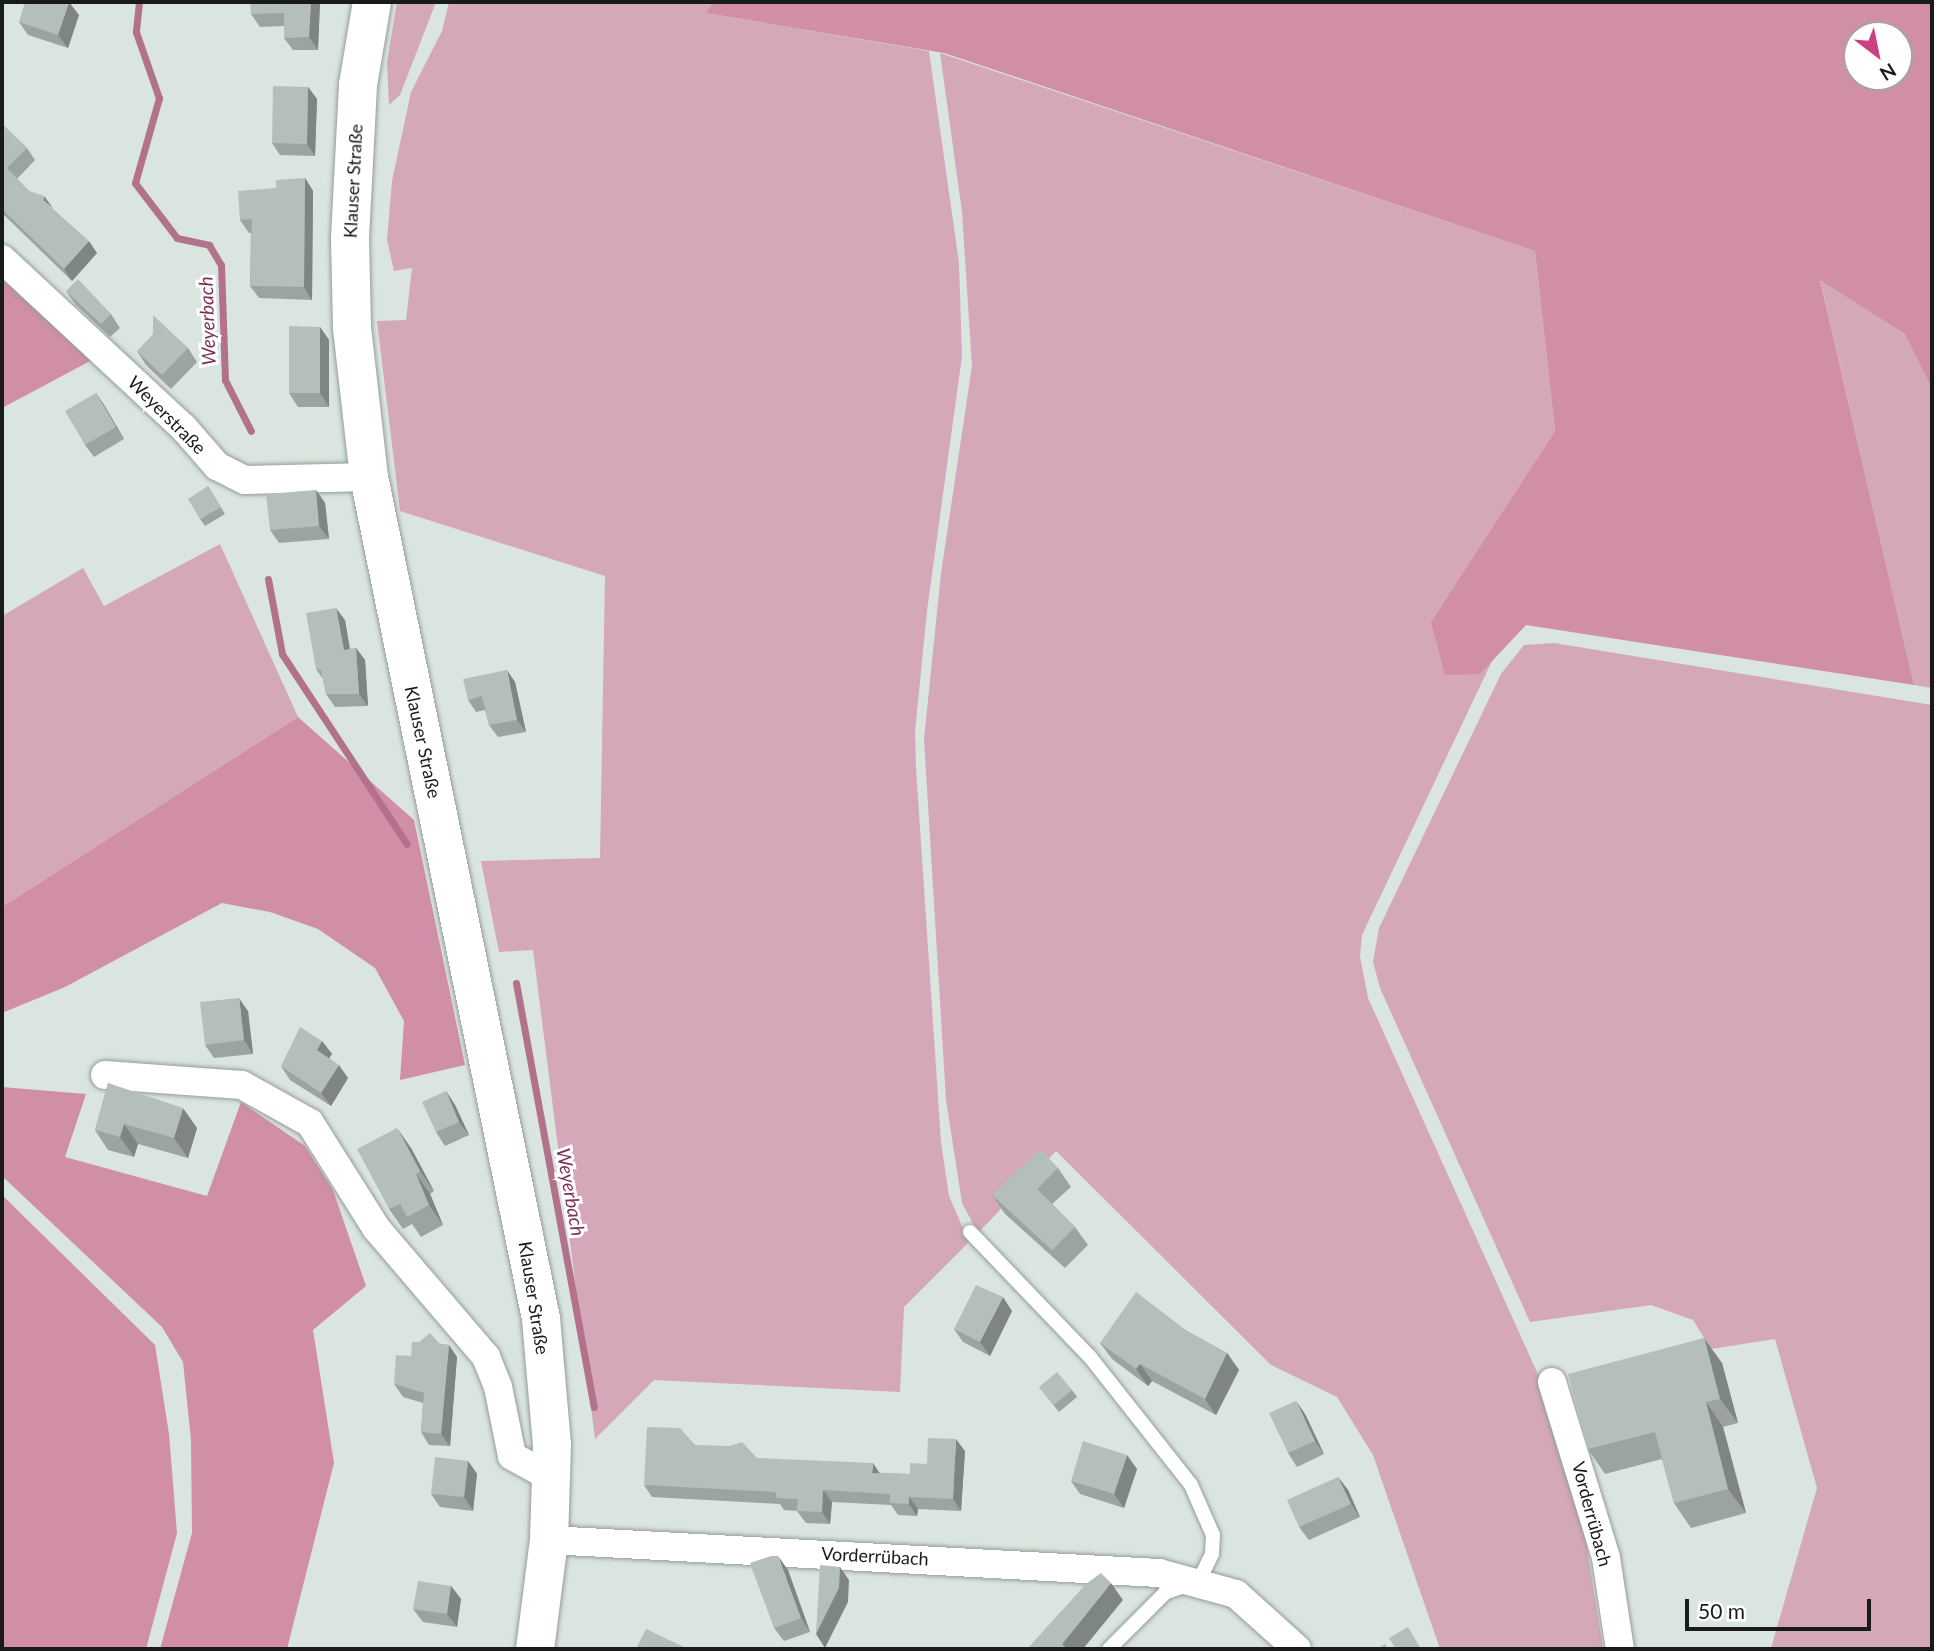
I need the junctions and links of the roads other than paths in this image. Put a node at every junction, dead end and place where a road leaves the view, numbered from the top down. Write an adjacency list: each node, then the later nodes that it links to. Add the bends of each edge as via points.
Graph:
1 (372, 2): 3 (main road, Klauser Straße, via 358,85 350,239 352,328)
2 (2, 259): 3 (street, Weyerstraße, via 183,427 217,466 245,480)
3 (369, 477): 7 (main road, Klauser Straße, via 541,1319)
4 (105, 1075): 7 (street, via 242,1085 310,1123 376,1228 486,1357 498,1387 512,1456)
5 (971, 1232): 9 (lane, via 1090,1357 1191,1485 1213,1535 1212,1554)
6 (1552, 1382): 13 (street, Vorderrübach, via 1606,1558)
7 (551, 1478): 8 (main road, Klauser Straße)
8 (549, 1540): 9 (street, Vorderrübach, via 977,1561 1158,1573); 10 (main road, Klauser Straße)
9 (1199, 1581): 11 (lane, via 1165,1593); 12 (street, Vorderrübach, via 1236,1594)
10 (535, 1649)
11 (1109, 1649)
12 (1297, 1649)
13 (1620, 1649)

